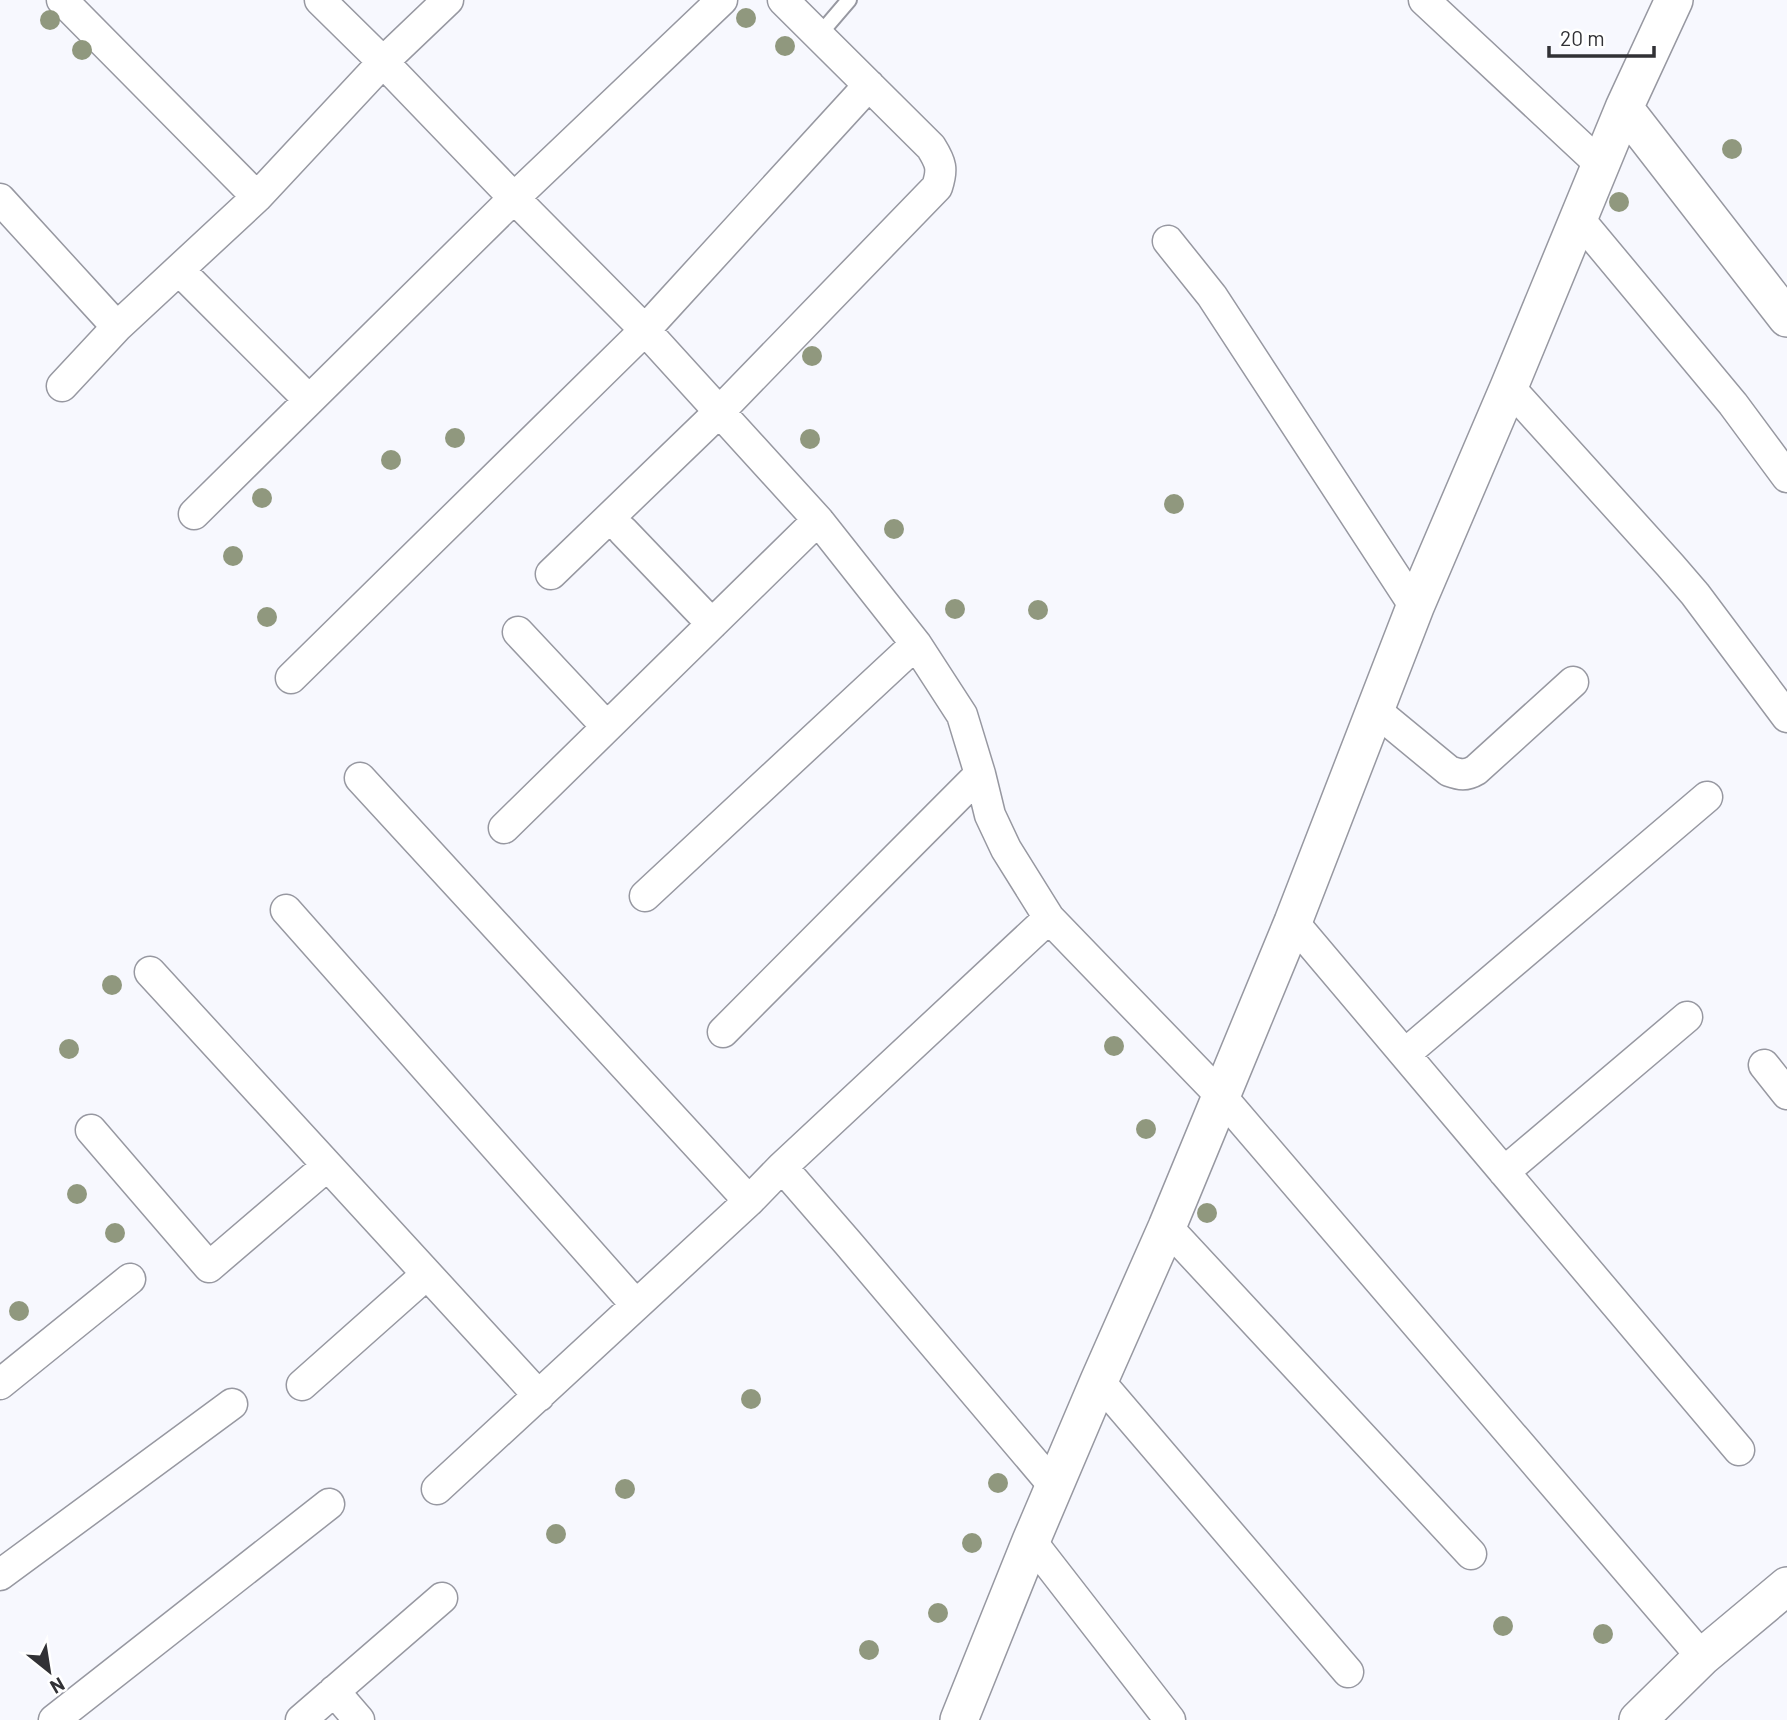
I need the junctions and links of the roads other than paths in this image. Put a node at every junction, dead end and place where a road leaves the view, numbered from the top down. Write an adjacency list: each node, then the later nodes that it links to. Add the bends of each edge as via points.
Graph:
1 (62, 0): 14 (street)
2 (320, 0): 10 (street)
3 (448, 0): 10 (street)
4 (722, 0): 15 (street)
5 (783, 0): 9 (street)
6 (849, 0): 9 (lane)
7 (1424, 0): 13 (street)
8 (1674, 0): 12 (street)
9 (819, 35): 11 (street)
10 (383, 62): 14 (street); 15 (street)
11 (869, 85): 22 (street); 26 (street, via 931,146 940,160 937,187)
12 (1624, 108): 13 (street); 20 (street)
13 (1601, 165): 17 (street)
14 (257, 197): 19 (street)
15 (514, 198): 22 (street); 25 (street)
16 (0, 200): 21 (street)
17 (1579, 219): 24 (street); 27 (street, via 1733,404)
18 (1168, 241): 32 (street, via 1212,296)
19 (179, 270): 21 (street); 25 (street)
20 (1787, 318)
21 (117, 327): 23 (street)
22 (645, 330): 26 (street); 36 (street)
23 (62, 386)
24 (1509, 387): 32 (street); 39 (street, via 1671,565)
25 (309, 400): 28 (street)
26 (719, 412): 29 (street); 31 (street)
27 (1787, 477)
28 (194, 514)
29 (818, 520): 33 (street); 35 (street)
30 (623, 531): 33 (street)
31 (551, 574)
32 (1415, 607): 38 (street)
33 (712, 624): 40 (street)
34 (518, 632): 40 (street)
35 (916, 644): 41 (street, via 961,715); 45 (street)
36 (291, 678)
37 (1573, 682): 38 (street, via 1468,775 1449,771)
38 (1376, 710): 48 (street)
39 (1787, 717)
40 (607, 727): 44 (street)
41 (980, 774): 47 (street, via 990,815 1006,849); 51 (street)
42 (360, 778): 60 (street)
43 (1707, 797): 52 (street)
44 (504, 828)
45 (645, 896)
46 (286, 910): 64 (street)
47 (1049, 918): 55 (street); 58 (street)
48 (1293, 922): 52 (street); 55 (street)
49 (150, 972): 57 (street)
50 (1687, 1017): 59 (street)
51 (723, 1032)
52 (1405, 1054): 59 (street)
53 (1764, 1065): 54 (street)
54 (1787, 1094)
55 (1221, 1096): 61 (street); 79 (street)
56 (91, 1129): 57 (street, via 209,1267)
57 (327, 1166): 62 (street)
58 (782, 1167): 60 (street); 71 (street)
59 (1504, 1172): 70 (street)
60 (749, 1201): 64 (street)
61 (1167, 1227): 65 (street); 75 (street)
62 (427, 1274): 67 (street); 68 (street)
63 (130, 1279): 66 (street)
64 (636, 1305): 68 (street)
65 (1099, 1381): 71 (street); 80 (street)
66 (0, 1384)
67 (302, 1385)
68 (538, 1396): 72 (street)
69 (232, 1404): 76 (street)
70 (1739, 1450)
71 (1054, 1486): 74 (street)
72 (438, 1489)
73 (329, 1504): 83 (street)
74 (1031, 1541): 82 (street); 86 (street)
75 (1471, 1554)
76 (0, 1575)
77 (1787, 1586): 79 (street)
78 (442, 1598): 81 (street)
79 (1702, 1657): 87 (street)
80 (1348, 1672)
81 (334, 1691): 84 (street); 85 (street)
82 (961, 1719)
83 (54, 1720)
84 (301, 1720)
85 (359, 1720)
86 (1170, 1720)
87 (1639, 1720)

